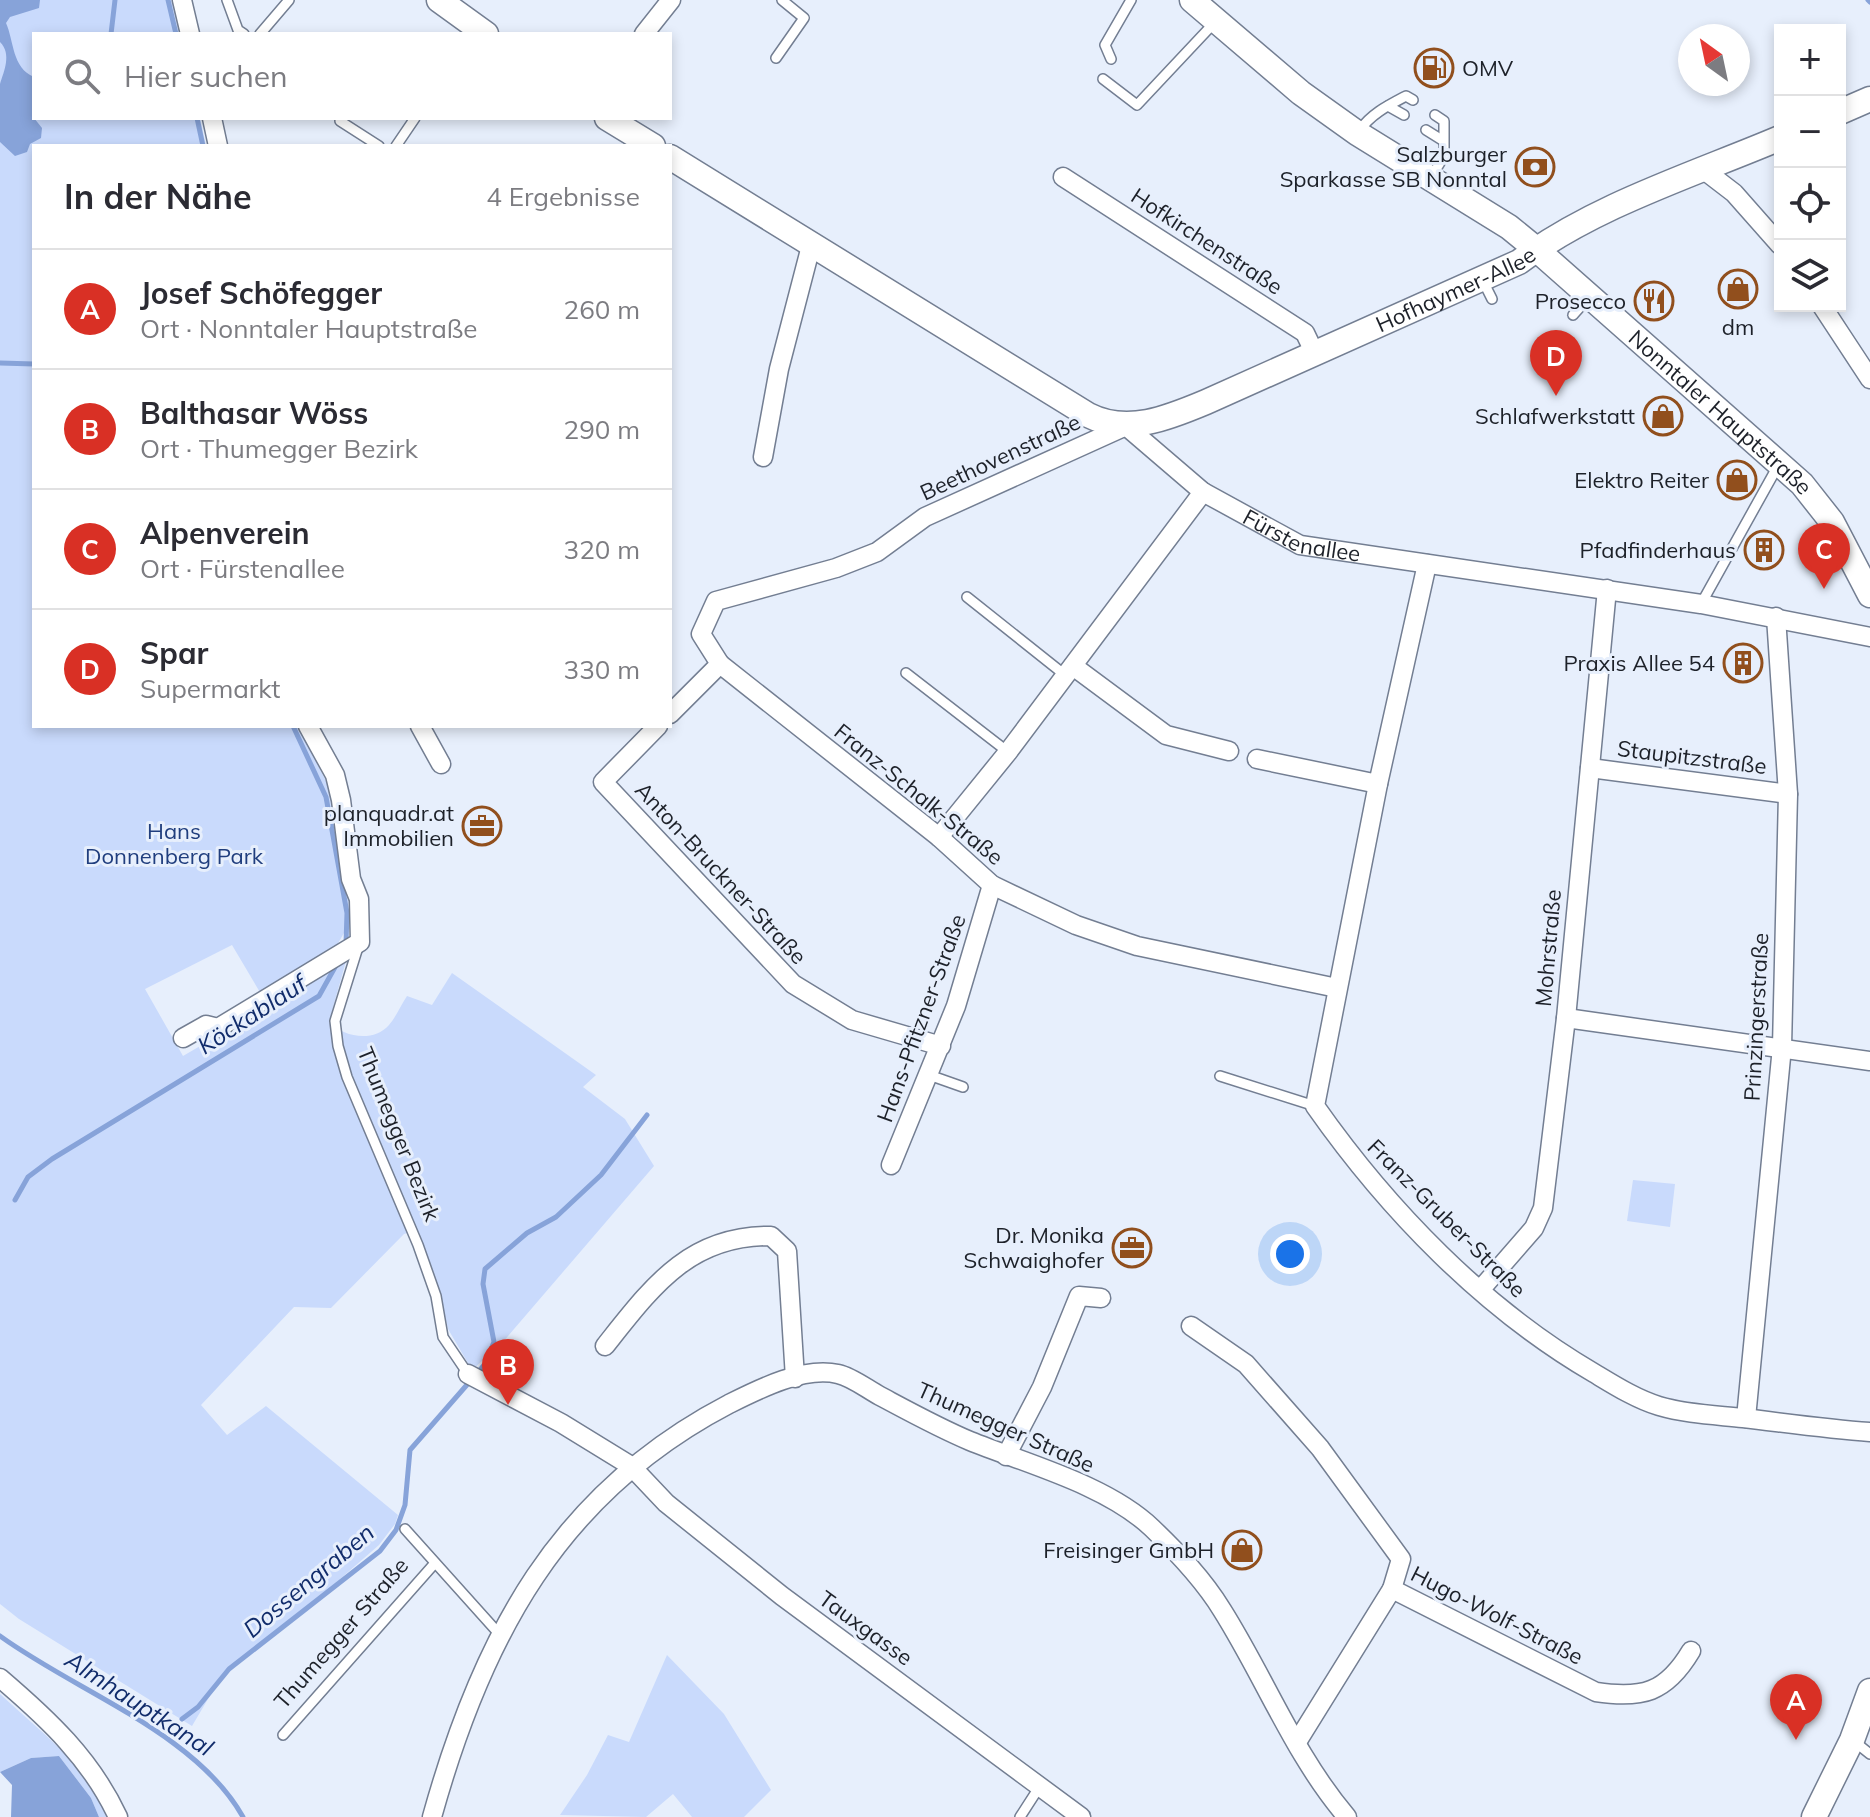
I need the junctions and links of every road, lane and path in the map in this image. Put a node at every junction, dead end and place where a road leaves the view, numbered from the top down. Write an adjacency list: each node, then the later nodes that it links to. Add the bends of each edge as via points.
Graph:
1 (182, 0): 10 (street)
2 (227, 0): 11 (lane)
3 (289, 0): 12 (lane)
4 (439, 0): 13 (street)
5 (671, 0): 14 (street)
6 (782, 0): 15 (lane, via 804,18)
7 (1131, 0): 16 (lane, via 1105,45)
8 (1192, 0): 9 (street, Nonntaler Hauptstraße)
9 (1217, 21): 17 (lane, via 1137,105); 29 (street, Nonntaler Hauptstraße, via 1293,87)
10 (190, 32)
11 (241, 32)
12 (262, 32)
13 (478, 32)
14 (646, 32)
15 (776, 58)
16 (1111, 59)
17 (1103, 79)
18 (1870, 99): 21 (street)
19 (1413, 100): 20 (lane, via 1406,96)
20 (1388, 106): 22 (lane); 29 (lane, via 1368,118)
21 (1846, 109)
22 (1404, 115)
23 (1435, 115): 30 (lane, via 1444,121)
24 (212, 120): 32 (street)
25 (414, 120): 34 (lane)
26 (610, 120): 35 (street)
27 (340, 121): 33 (lane)
28 (1426, 130): 30 (lane)
29 (1357, 133): 38 (street, Nonntaler Hauptstraße)
30 (1442, 140): 38 (lane, via 1444,156)
31 (1774, 141): 37 (street, Hofhaymer-Allee)
32 (218, 144)
33 (376, 144)
34 (397, 144)
35 (650, 144)
36 (672, 158): 41 (street, Fürstenallee)
37 (1704, 170): 40 (street, via 1734,193); 42 (street, Hofhaymer-Allee, via 1575,226)
38 (1432, 176): 42 (street, Nonntaler Hauptstraße)
39 (1063, 177): 44 (street, Hofkirchenstraße, via 1305,333)
40 (1776, 240)
41 (812, 242): 46 (street, Fürstenallee, via 1088,415); 47 (street)
42 (1536, 249): 44 (street, Hofhaymer-Allee, via 1487,289); 48 (street, Nonntaler Hauptstraße, via 1580,306)
43 (1826, 312): 45 (street)
44 (1315, 354): 46 (street, Hofhaymer-Allee, via 1192,408)
45 (1870, 379)
46 (1126, 426): 49 (street, Fürstenallee); 57 (street, Beethovenstraße, via 925,517 877,552 716,601 701,634)
47 (763, 457)
48 (1780, 464): 51 (street, Nonntaler Hauptstraße, via 1819,505); 54 (lane)
49 (1203, 492): 50 (street, Fürstenallee, via 1300,545); 58 (street)
50 (1427, 564): 52 (street, Fürstenallee); 69 (street)
51 (1868, 585)
52 (1607, 589): 54 (street, Fürstenallee); 68 (street, Mohrstraße)
53 (967, 597): 58 (lane)
54 (1701, 604): 55 (street, Fürstenallee)
55 (1776, 617): 56 (street, Fürstenallee); 70 (street, Prinzingerstraße)
56 (1870, 637)
57 (720, 664): 60 (street); 71 (street, Franz-Schalk-Straße)
58 (1069, 670): 64 (street, via 1166,735); 65 (street)
59 (906, 673): 65 (lane)
60 (672, 712)
61 (309, 728): 73 (street, Thumegger Bezirk, via 335,775 351,879 359,899)
62 (421, 728): 67 (street)
63 (656, 728): 77 (street, Anton-Bruckner-Straße, via 603,782 793,984 852,1020)
64 (1229, 751)
65 (1008, 752): 71 (street)
66 (1257, 759): 69 (street)
67 (441, 764)
68 (1590, 768): 70 (street, Staupitzstraße); 75 (street, Mohrstraße)
69 (1378, 784): 74 (street)
70 (1788, 794): 78 (street, Prinzingerstraße)
71 (939, 837): 72 (street, Franz-Schalk-Straße)
72 (992, 885): 74 (street, Franz-Schalk-Straße, via 1076,925 1137,946); 77 (street, Hans-Pfitzner-Straße)
73 (348, 948): 76 (street, via 218,1028 206,1025); 89 (lane, Thumegger Bezirk, via 335,1021 338,1046 418,1245 443,1337)
74 (1337, 988): 83 (street)
75 (1566, 1018): 78 (street); 85 (street, Mohrstraße, via 1543,1208 1534,1228)
76 (183, 1038)
77 (941, 1046): 80 (street, Hans-Pfitzner-Straße)
78 (1782, 1047): 79 (street); 91 (street, Prinzingerstraße)
79 (1870, 1061)
80 (929, 1075): 82 (lane); 84 (street, Hans-Pfitzner-Straße)
81 (1220, 1076): 83 (lane)
82 (963, 1087)
83 (1315, 1106): 85 (street, Franz-Gruber-Straße, via 1388,1200)
84 (891, 1165)
85 (1481, 1289): 91 (street, Franz-Gruber-Straße, via 1535,1337 1657,1406)
86 (1101, 1298): 93 (street, via 1079,1296 1042,1387)
87 (1191, 1326): 97 (street, via 1246,1364 1320,1448 1401,1559)
88 (605, 1346): 90 (street, via 643,1298 695,1252 729,1239 771,1236 787,1251)
89 (470, 1377): 94 (street, Thumegger Bezirk)
90 (795, 1378): 93 (street, Thumegger Straße, via 840,1374 932,1425); 94 (street, Thumegger Straße, via 708,1416)
91 (1746, 1418): 92 (street, Franz-Gruber-Straße)
92 (1870, 1432)
93 (1006, 1456): 103 (street, Thumegger Straße, via 1099,1494 1148,1524 1221,1608)
94 (631, 1466): 98 (street, Thumegger Straße, via 555,1546); 105 (street, Tauxgasse, via 715,1543)
95 (405, 1529): 96 (lane, Thumegger Straße)
96 (435, 1563): 98 (lane, Thumegger Straße); 102 (lane, Thumegger Straße)
97 (1392, 1589): 99 (street, Hugo-Wolf-Straße, via 1596,1692 1645,1694 1678,1673); 103 (street, Hugo-Wolf-Straße)
98 (501, 1636): 107 (street, Thumegger Straße, via 468,1703)
99 (1691, 1651)
100 (0, 1678): 106 (street, via 66,1737 106,1791)
101 (1870, 1691): 104 (street)
102 (283, 1735)
103 (1297, 1742): 110 (street, Thumegger Straße)
104 (1861, 1747): 111 (street)
105 (1040, 1786): 108 (lane); 109 (street, Tauxgasse)
106 (118, 1817)
107 (432, 1817)
108 (1020, 1817)
109 (1081, 1817)
110 (1347, 1817)
111 (1814, 1817)

